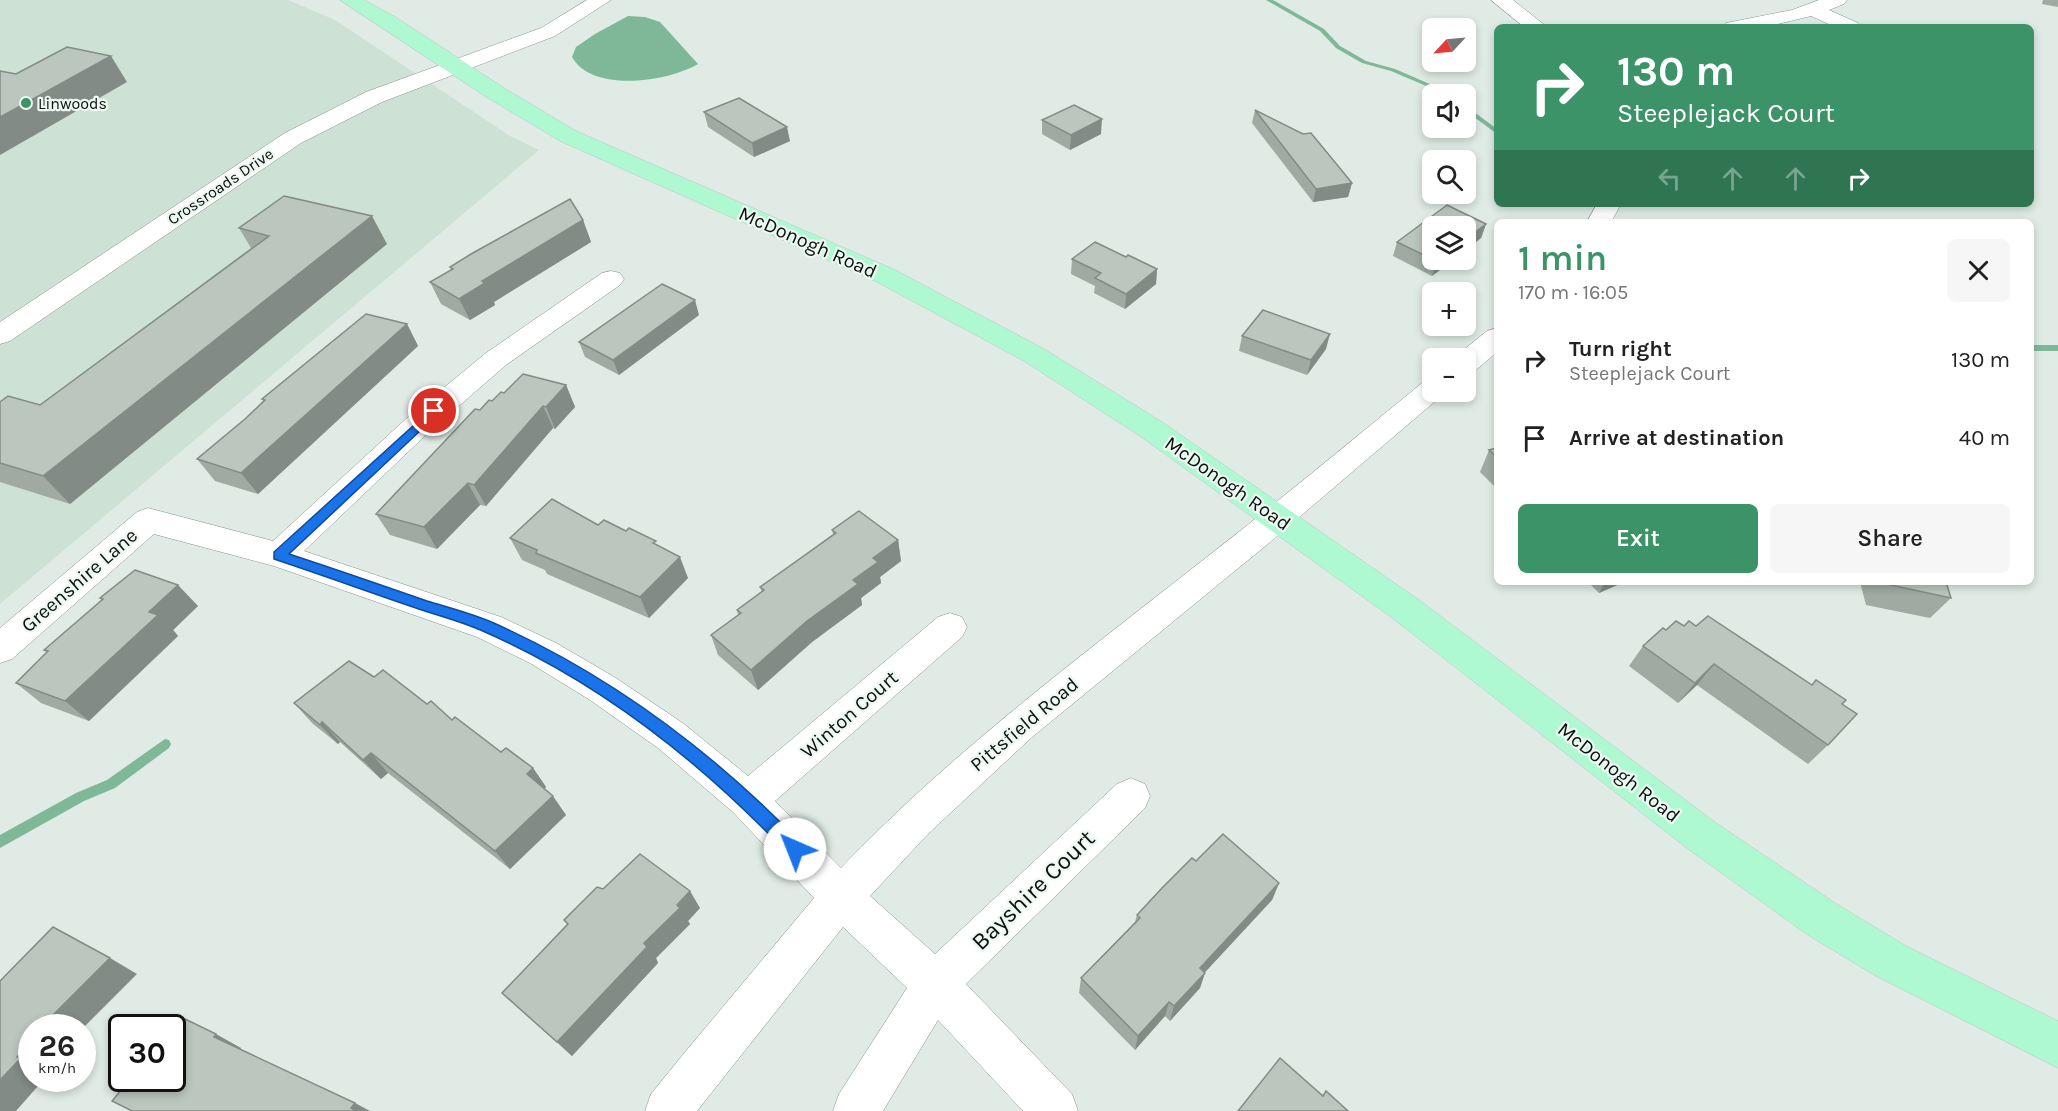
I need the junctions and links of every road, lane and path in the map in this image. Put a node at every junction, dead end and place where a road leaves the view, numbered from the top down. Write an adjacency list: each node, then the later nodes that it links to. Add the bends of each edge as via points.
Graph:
1 (350, 0): 9 (main road, McDonogh Road)
2 (602, 0): 9 (street, Crossroads Drive, via 548,32)
3 (1501, 0): 6 (street)
4 (1837, 0): 5 (street)
5 (1813, 10): 7 (street); 8 (street)
6 (1533, 24)
7 (1753, 24)
8 (1844, 24)
9 (458, 68): 11 (street, Crossroads Drive, via 354,106 292,138); 15 (main road, McDonogh Road, via 568,136 886,276 985,327 1150,429)
10 (611, 279): 16 (street, via 496,358)
11 (0, 335)
12 (1494, 340): 13 (street)
13 (1476, 355)
14 (1422, 398): 15 (street, Pittsfield Road)
15 (1278, 518): 21 (street, Pittsfield Road, via 992,750 915,821); 23 (main road, McDonogh Road, via 1407,610 1702,836 1823,920 1892,961)
16 (279, 555): 18 (street, Greenshire Lane, via 148,520); 20 (street, Greenshire Lane, via 489,627 543,653 671,736)
17 (950, 627): 20 (street, Winton Court)
18 (0, 649)
19 (1131, 796): 22 (street, Bayshire Court)
20 (748, 800): 21 (street, Greenshire Lane)
21 (842, 898): 22 (street, Greenshire Lane); 24 (street, Pittsfield Road, via 737,1019)
22 (935, 984): 25 (street, Bayshire Court); 26 (street, Greenshire Lane)
23 (2058, 1045)
24 (668, 1111)
25 (856, 1111)
26 (1055, 1111)

